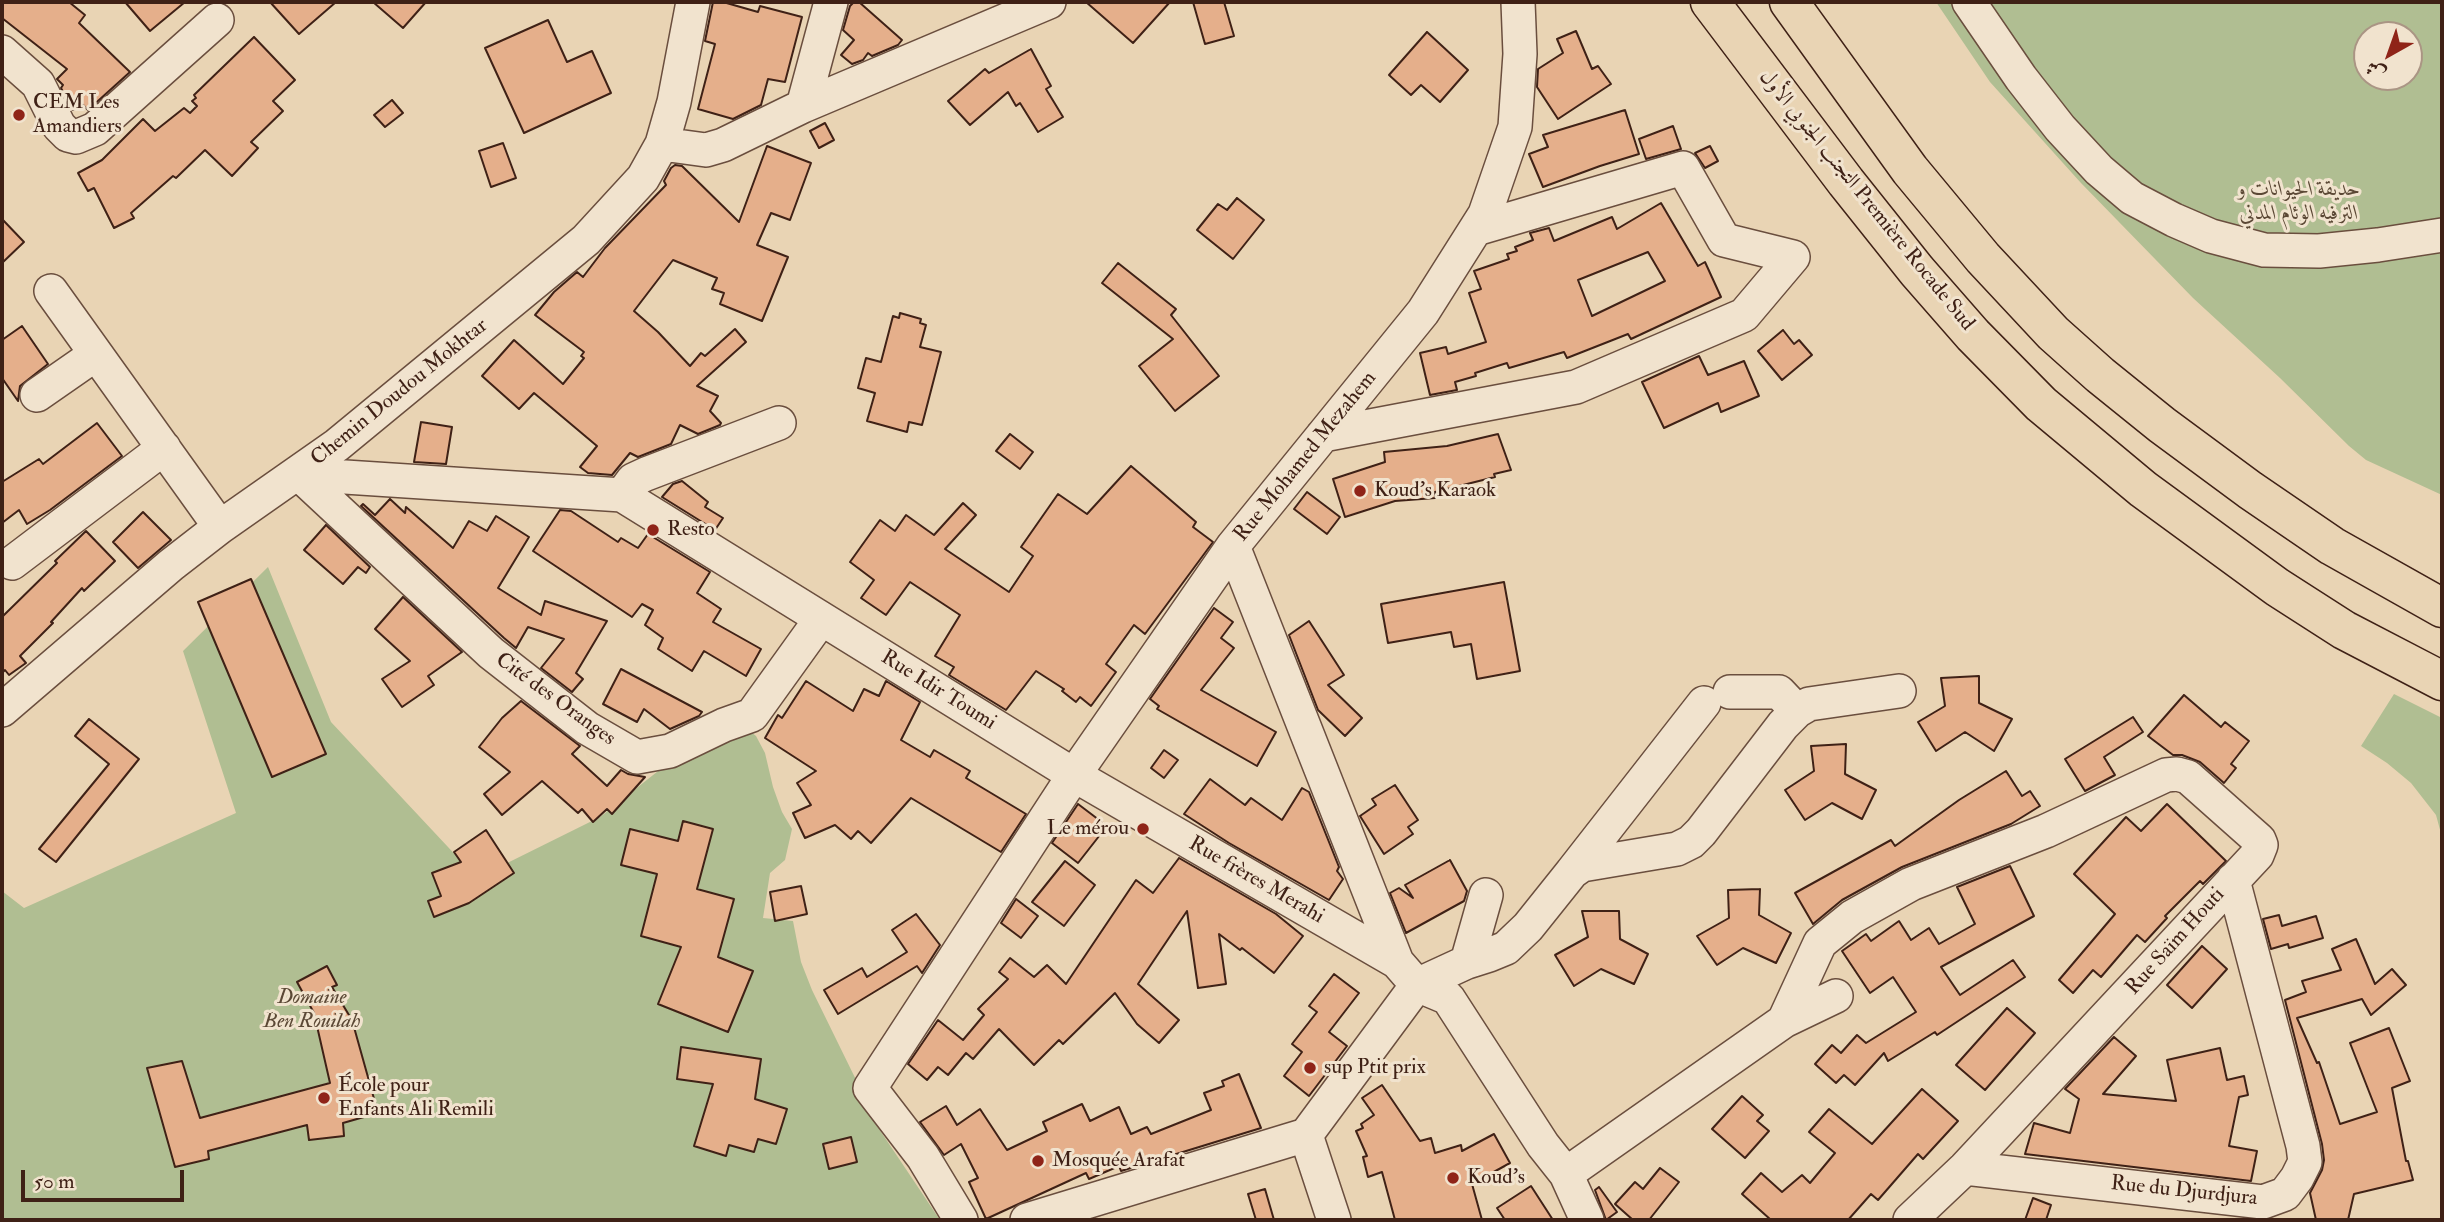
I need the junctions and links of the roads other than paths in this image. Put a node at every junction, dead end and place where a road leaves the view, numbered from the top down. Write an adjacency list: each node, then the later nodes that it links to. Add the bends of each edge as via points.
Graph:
1 (693, 2): 12 (street, Chemin Doudou Mokhtar)
2 (831, 2): 11 (street)
3 (1049, 2): 11 (street)
4 (1518, 2): 13 (street, Rue Mohamed Mezahem, via 1515,127)
5 (1710, 2): 29 (highway, التجنب الجنوبي الأول Première Rocade Sud, via 1917,271 2041,404 2143,489 2277,587 2344,630)
6 (1789, 2): 14 (highway, via 1910,170)
7 (1823, 2): 14 (highway, via 1845,46 1927,170)
8 (1969, 2): 15 (street, via 2021,78 2099,170 2132,198 2174,220 2264,250 2319,251)
9 (217, 20): 10 (street, via 95,129 76,137 59,126 38,83)
10 (2, 52)
11 (803, 107): 12 (street, via 714,147)
12 (662, 144): 22 (street, Chemin Doudou Mokhtar, via 638,184 576,250)
13 (1476, 229): 20 (street, Rue Mohamed Mezahem, via 1423,312); 20 (street, via 1684,168 1724,240 1793,257 1744,315 1576,387)
14 (1960, 230): 27 (highway, via 2053,334 2162,425 2332,546)
15 (2442, 235)
16 (51, 291): 17 (street)
17 (96, 354): 18 (street); 21 (street)
18 (37, 395)
19 (779, 423): 23 (street, via 639,477)
20 (1323, 435): 25 (street, Rue Mohamed Mezahem)
21 (164, 448): 24 (street); 26 (street)
22 (299, 474): 23 (street, Rue Idir Toumi); 24 (street, Chemin Doudou Mokhtar); 28 (street, Cité des Oranges, via 491,653 587,728 637,757 670,751 752,715)
23 (622, 495): 28 (street, Rue Idir Toumi)
24 (220, 527): 31 (street, Chemin Doudou Mokhtar)
25 (1233, 546): 33 (street); 38 (street, Rue Mohamed Mezahem)
26 (12, 563)
27 (2442, 608)
28 (821, 619): 33 (street, Rue Idir Toumi)
29 (2442, 681)
30 (1899, 691): 32 (street, via 1809,704)
31 (2, 710)
32 (1797, 711): 34 (street, via 1691,842 1677,849 1582,864); 34 (street, via 1779,692 1717,698)
33 (1074, 775): 38 (street, Rue frères Merahi); 44 (street, via 870,1088 923,1157)
34 (1572, 872): 37 (street, via 1506,948)
35 (2233, 880): 40 (street, Rue Saïm Houti, via 2260,850 2259,840 2188,776 2166,775 2046,831 1912,884 1852,917 1820,943); 42 (street, Rue Saïm Houti); 42 (street, Rue du Djurdjura, via 2303,1146 2305,1162 2285,1194 2263,1202)
36 (1486, 895): 37 (street)
37 (1467, 961): 38 (street)
38 (1407, 973): 41 (street); 43 (street, Rue frères Merahi, via 1448,998)
39 (1836, 996): 40 (street)
40 (1784, 1021): 43 (street)
41 (1306, 1135): 45 (street); 46 (street)
42 (1965, 1168): 48 (street, Rue Saïm Houti)
43 (1566, 1174): 47 (street, Rue frères Merahi)
44 (961, 1220)
45 (1027, 1220)
46 (1334, 1220)
47 (1587, 1220)
48 (1910, 1220)

